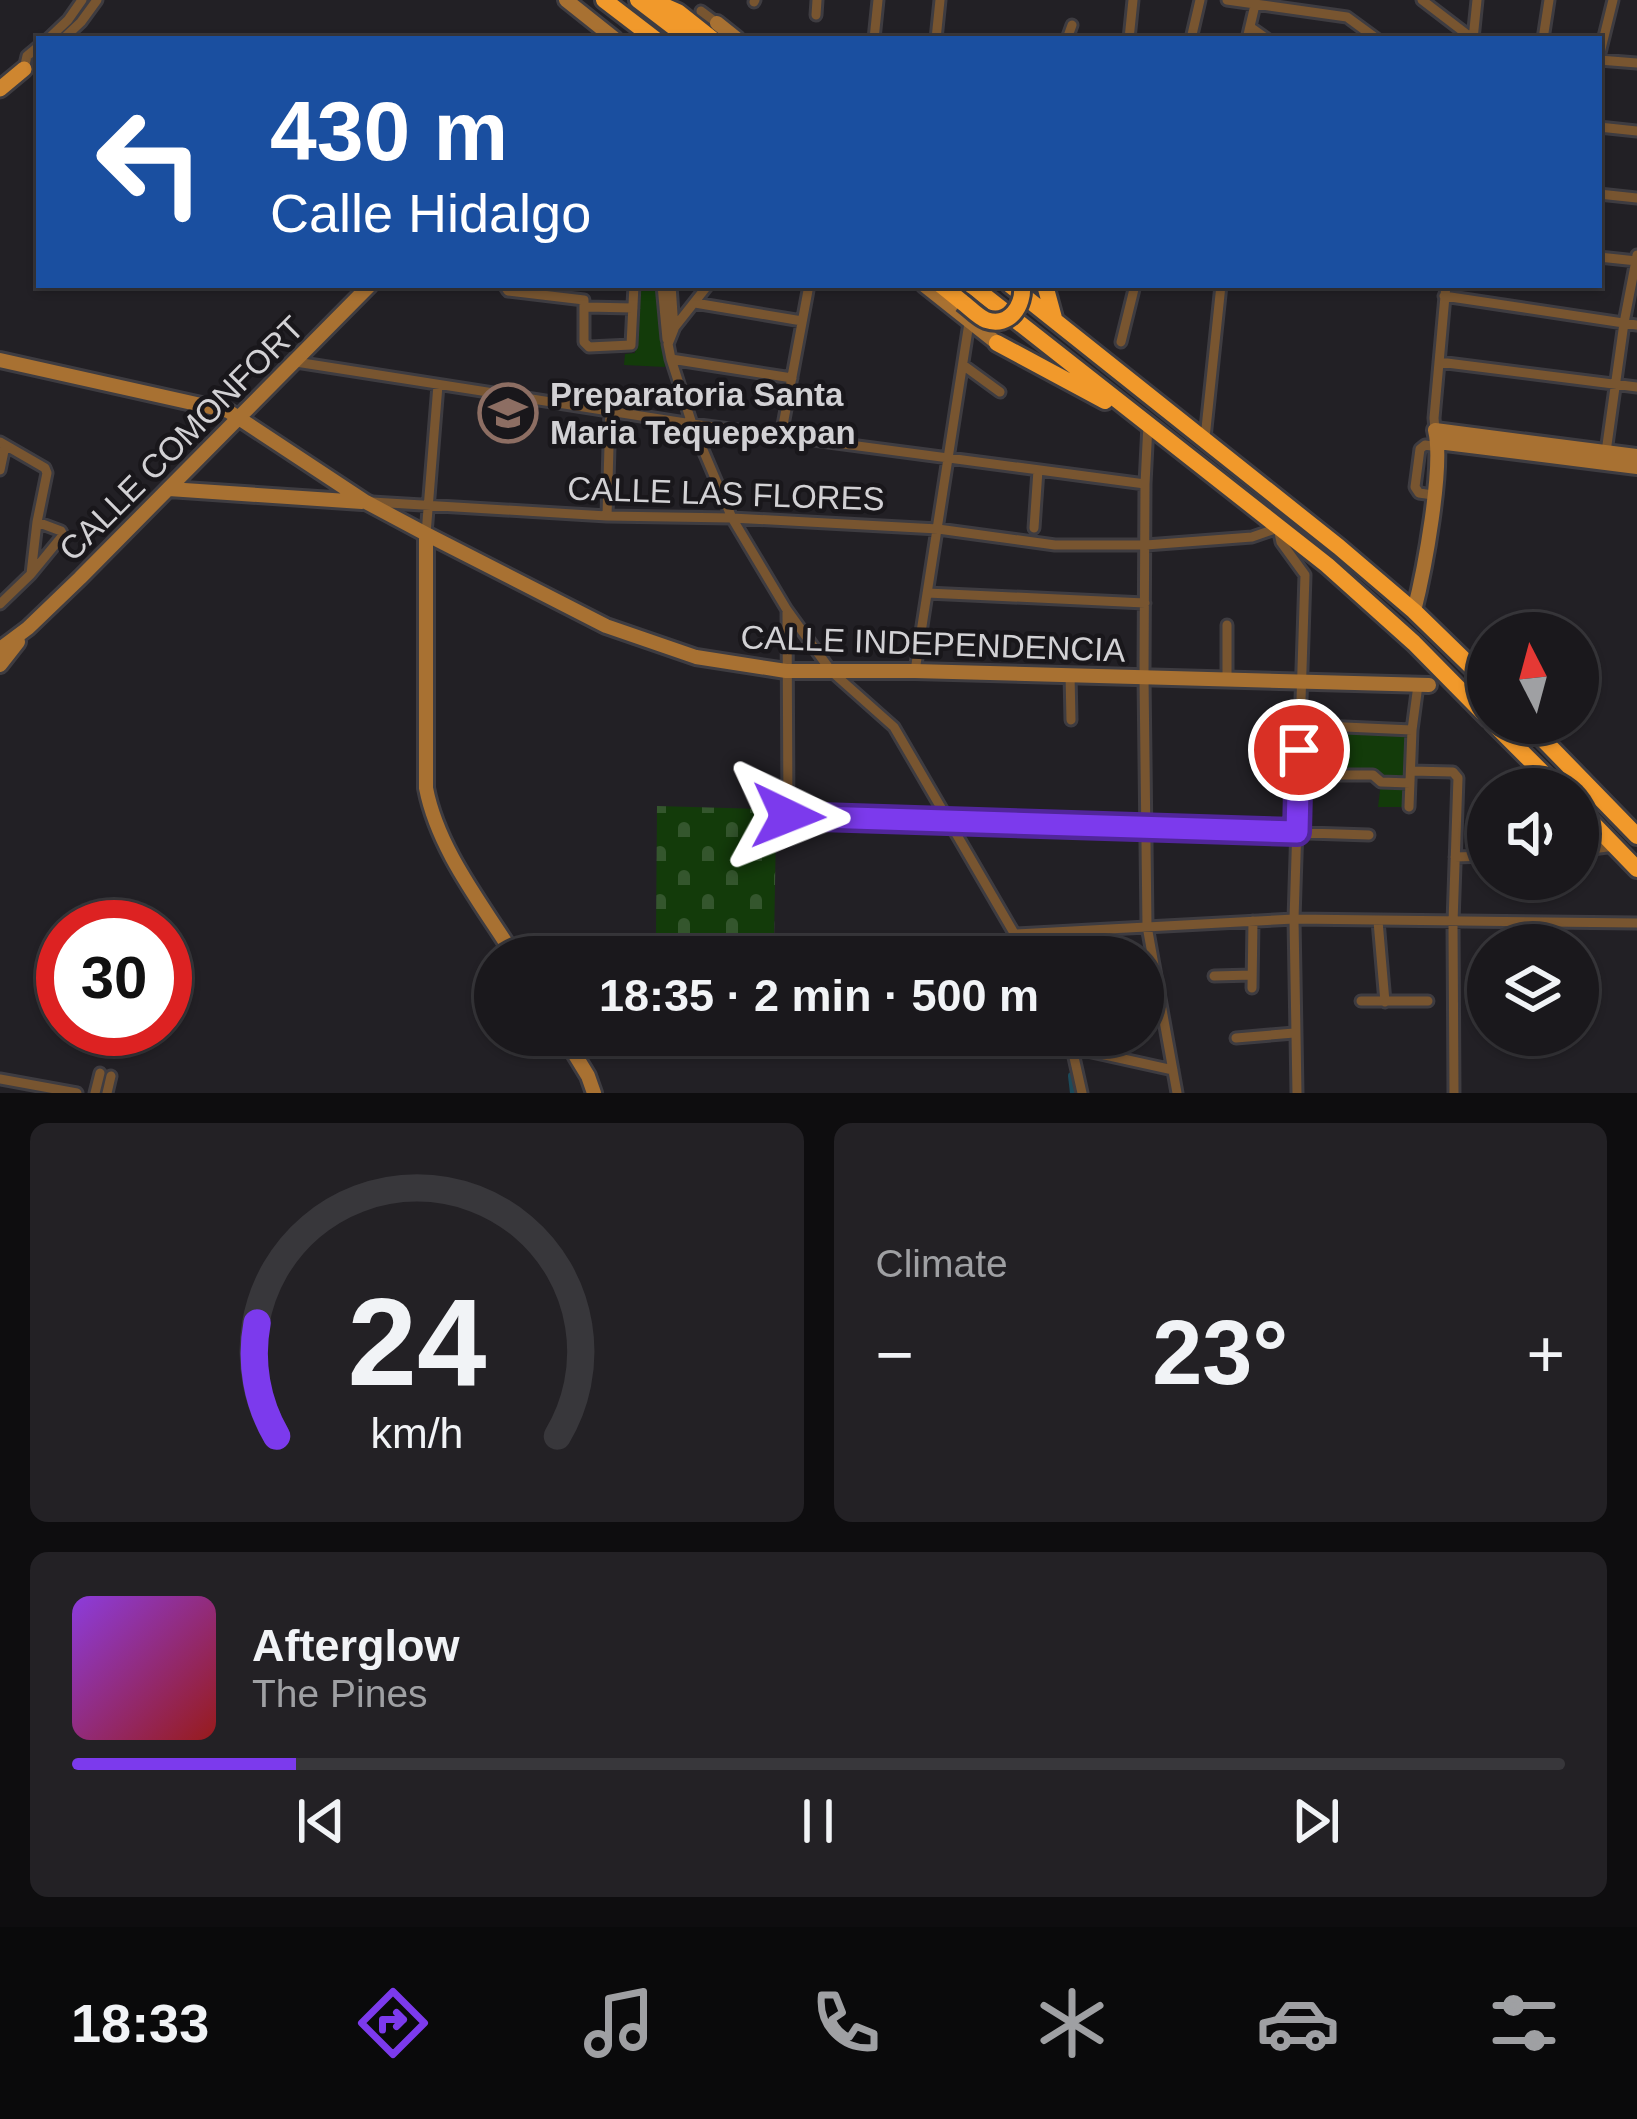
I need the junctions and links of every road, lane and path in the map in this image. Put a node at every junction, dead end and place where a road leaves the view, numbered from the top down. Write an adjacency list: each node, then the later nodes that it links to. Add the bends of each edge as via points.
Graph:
1 (82, 0): 25 (street)
2 (97, 0): 26 (street)
3 (566, 0): 21 (street)
4 (604, 0): 29 (highway)
5 (638, 0): 23 (highway)
6 (650, 0): 23 (highway)
7 (817, 0): 19 (street)
8 (878, 0): 30 (street)
9 (940, 0): 31 (street)
10 (1133, 0): 33 (street)
11 (1200, 0): 34 (street)
12 (1226, 0): 18 (street)
13 (1339, 0): 20 (street)
14 (1423, 0): 38 (street)
15 (1477, 0): 39 (street)
16 (1549, 0): 40 (street)
17 (1613, 0): 41 (street)
18 (1256, 5): 20 (street); 24 (street)
19 (816, 15)
20 (1335, 15): 37 (street)
21 (597, 24): 27 (street); 28 (street)
22 (1072, 25): 32 (street)
23 (702, 26)
24 (1250, 27): 35 (street); 36 (street)
25 (51, 36)
26 (66, 36)
27 (589, 36)
28 (611, 36)
29 (649, 36)
30 (874, 36)
31 (936, 36)
32 (1068, 36)
33 (1129, 36)
34 (1192, 36)
35 (1248, 36)
36 (1264, 36)
37 (1373, 36)
38 (1469, 36)
39 (1473, 36)
40 (1543, 36)
41 (1602, 46)
42 (1602, 58): 43 (street)
43 (1637, 63)
44 (32, 64): 45 (main road)
45 (0, 88)
46 (1602, 128): 47 (street)
47 (1637, 131)
48 (1602, 194): 49 (street)
49 (1637, 198)
50 (1602, 257): 51 (street)
51 (1637, 259): 73 (street)
52 (506, 288): 68 (street, via 583,300)
53 (634, 288): 69 (street)
54 (667, 288): 75 (street)
55 (667, 288): 78 (street)
56 (706, 288): 67 (street)
57 (808, 288): 71 (street)
58 (928, 288): 72 (street)
59 (1014, 288): 70 (highway)
60 (1022, 288): 66 (highway, bridge, via 1020,306 1001,320 982,318)
61 (1046, 288): 70 (highway)
62 (1134, 288): 76 (street)
63 (1221, 288): 94 (street)
64 (361, 290): 81 (street, CALLE COMONFORT)
65 (1445, 291): 73 (street); 82 (street)
66 (966, 293): 92 (highway)
67 (694, 303): 71 (street); 75 (street)
68 (586, 307): 69 (street); 69 (street, via 589,347 631,346)
69 (633, 308)
70 (1054, 319): 94 (highway)
71 (802, 321): 84 (street)
72 (969, 323): 77 (street); 83 (street)
73 (1624, 323): 74 (street); 86 (street)
74 (1637, 325)
75 (674, 329): 78 (street)
76 (1121, 342)
77 (997, 343): 92 (highway)
78 (668, 344): 79 (street)
79 (671, 359): 84 (street); 91 (street)
80 (0, 360): 90 (street, CALLE INDEPENDENCIA)
81 (296, 362): 85 (street); 90 (street, CALLE COMONFORT)
82 (1438, 362): 86 (street); 95 (street)
83 (963, 365): 88 (street); 98 (street)
84 (791, 377): 93 (street)
85 (438, 386): 89 (street); 106 (street)
86 (1615, 386): 87 (street); 99 (street)
87 (1637, 387)
88 (1000, 392)
89 (610, 412): 91 (street); 107 (street)
90 (238, 418): 104 (street, CALLE COMONFORT); 105 (street, CALLE INDEPENDENCIA)
91 (692, 424): 93 (street); 108 (street)
92 (1148, 424): 103 (street); 111 (highway)
93 (781, 436): 98 (street)
94 (1205, 438): 122 (highway)
95 (1437, 440): 99 (street); 122 (street)
96 (2, 444): 101 (street); 109 (street, via 47,470)
97 (1637, 456): 99 (street)
98 (949, 458): 102 (street); 112 (street)
99 (1605, 458): 100 (street)
100 (1637, 467)
101 (0, 470)
102 (1038, 470): 103 (street); 110 (street)
103 (1145, 484): 114 (street)
104 (170, 489): 105 (street, CALLE LAS FLORES); 124 (street, CALLE COMONFORT)
105 (366, 502): 106 (street, CALLE LAS FLORES); 113 (street, CALLE INDEPENDENCIA)
106 (428, 504): 107 (street, CALLE LAS FLORES); 113 (street)
107 (607, 516): 108 (street, CALLE LAS FLORES)
108 (732, 518): 112 (street, CALLE LAS FLORES); 121 (street)
109 (37, 522): 115 (street, via 63,535); 117 (street)
110 (1034, 528)
111 (1278, 528): 114 (street, CALLE LAS FLORES); 134 (street, via 1305,575); 136 (highway)
112 (938, 529): 114 (street, CALLE LAS FLORES); 118 (street)
113 (426, 534): 129 (street, CALLE INDEPENDENCIA, via 606,626 696,657); 164 (street, via 431,815)
114 (1146, 545): 119 (street)
115 (44, 560): 116 (street); 117 (street)
116 (53, 569)
117 (31, 574): 120 (street)
118 (927, 593): 119 (street); 128 (street)
119 (1144, 603): 132 (street)
120 (0, 604)
121 (788, 610): 129 (street); 130 (street)
122 (1414, 611): 126 (highway)
123 (1227, 625): 133 (street)
124 (28, 628): 125 (street, CALLE COMONFORT); 127 (street, CALLE COMONFORT)
125 (0, 649)
126 (1467, 663)
127 (0, 665)
128 (915, 670): 130 (street, CALLE INDEPENDENCIA); 131 (street, CALLE INDEPENDENCIA)
129 (786, 671): 130 (street, CALLE INDEPENDENCIA); 146 (street, via 788,816)
130 (831, 671): 146 (street, via 894,728)
131 (1070, 674): 132 (street, CALLE INDEPENDENCIA); 137 (street)
132 (1144, 677): 133 (street, CALLE INDEPENDENCIA); 147 (street)
133 (1227, 679): 134 (street, CALLE INDEPENDENCIA)
134 (1302, 680): 135 (street, CALLE INDEPENDENCIA); 138 (street)
135 (1424, 685): 139 (street)
136 (1467, 696)
137 (1071, 720)
138 (1300, 724): 139 (street); 143 (street)
139 (1412, 730): 144 (street)
140 (1515, 744): 142 (highway)
141 (1548, 744): 151 (highway)
142 (1538, 768)
143 (1299, 775): 144 (street); 149 (street)
144 (1410, 777): 145 (street); 154 (street, via 1456,774)
145 (1409, 807)
146 (950, 821): 147 (street); 163 (street)
147 (1146, 827): 149 (street); 162 (street)
148 (1599, 829): 152 (highway)
149 (1297, 832): 150 (street); 157 (street)
150 (1370, 835)
151 (1637, 836)
152 (1616, 846): 153 (street); 156 (highway)
153 (1599, 848)
154 (1454, 856): 155 (street); 160 (street)
155 (1467, 856)
156 (1637, 868)
157 (1294, 920): 158 (street); 159 (street); 171 (street)
158 (1253, 921): 162 (street); 165 (street)
159 (1378, 921): 160 (street); 170 (street)
160 (1453, 922): 161 (street); 186 (street)
161 (1637, 923)
162 (1147, 926): 163 (street); 176 (street)
163 (1014, 934)
164 (501, 936)
165 (1252, 975): 166 (street); 167 (street)
166 (1214, 976)
167 (1252, 988)
168 (1361, 1000): 170 (street)
169 (1427, 1001): 170 (street)
170 (1385, 1002)
171 (1294, 1034): 172 (street); 185 (street)
172 (1236, 1038)
173 (575, 1056): 182 (street)
174 (1074, 1056): 183 (street)
175 (1110, 1056): 176 (street)
176 (1173, 1070): 184 (street)
177 (0, 1079): 178 (street)
178 (50, 1090): 179 (street)
179 (77, 1093)
180 (95, 1093): 181 (street, via 106,1075)
181 (107, 1093)
182 (594, 1093)
183 (1082, 1093)
184 (1177, 1093)
185 (1297, 1093)
186 (1454, 1093)

